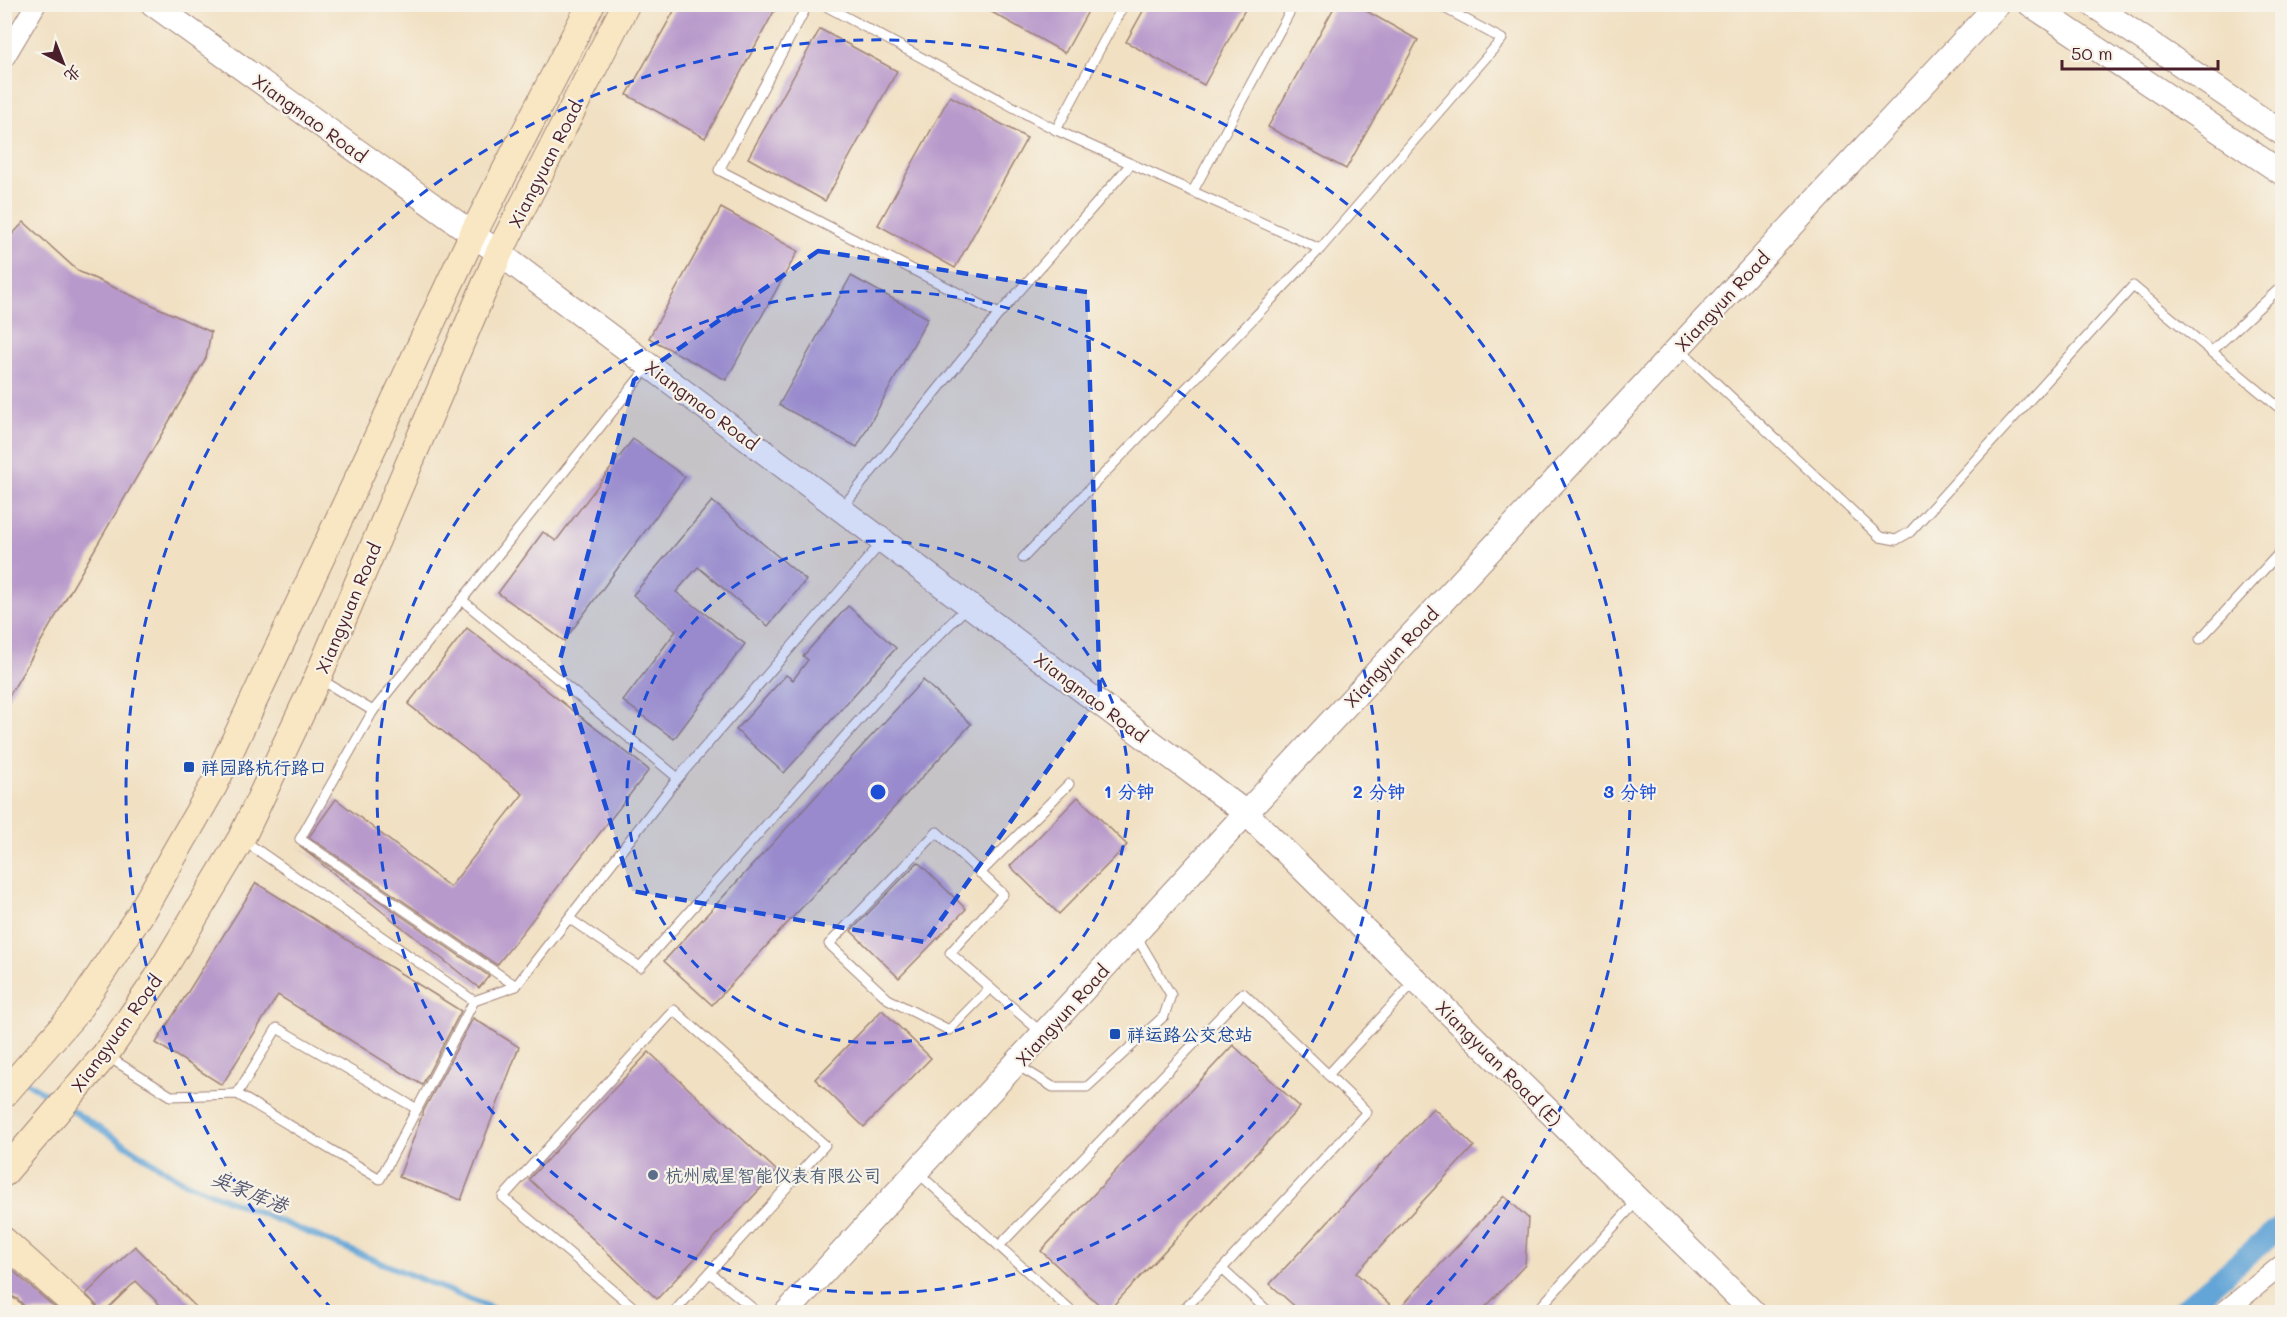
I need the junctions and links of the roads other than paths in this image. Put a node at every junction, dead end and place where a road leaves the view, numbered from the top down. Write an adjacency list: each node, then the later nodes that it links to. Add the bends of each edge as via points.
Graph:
1 (36, 4): 13 (street)
2 (153, 4): 19 (street, Xiangmao Road)
3 (591, 4): 19 (main road, Xiangyuan Road)
4 (626, 4): 21 (main road, Xiangyuan Road)
5 (808, 4): 23 (lane, via 719,170)
6 (822, 4): 14 (lane)
7 (1124, 4): 14 (lane)
8 (1294, 4): 18 (lane)
9 (1437, 4): 20 (lane, via 1502,39)
10 (1998, 4): 24 (street, Xiangyun Road)
11 (2030, 4): 17 (street)
12 (2091, 4): 15 (street)
13 (4, 58)
14 (1056, 130): 16 (lane)
15 (2283, 133)
16 (1131, 164): 18 (lane); 23 (lane)
17 (2283, 172)
18 (1193, 191): 20 (lane)
19 (473, 234): 21 (street, Xiangmao Road); 52 (main road, Xiangyuan Road, via 214,785 139,916 76,1012)
20 (1320, 249): 31 (lane)
21 (499, 253): 26 (street, Xiangmao Road); 35 (main road, Xiangyuan Road)
22 (2283, 286): 25 (lane)
23 (999, 314): 28 (lane)
24 (1679, 348): 25 (lane, via 1880,537 1896,540 1910,532 2133,285); 39 (street, Xiangyun Road)
25 (2211, 352): 27 (lane)
26 (649, 366): 28 (street, Xiangmao Road); 32 (lane)
27 (2283, 410)
28 (841, 510): 29 (street, Xiangmao Road)
29 (883, 541): 33 (street, Xiangmao Road); 37 (lane)
30 (2283, 550): 34 (lane)
31 (1023, 558)
32 (462, 600): 36 (lane); 37 (lane)
33 (968, 605): 39 (street, Xiangmao Road); 42 (lane, via 901,673 640,967)
34 (2200, 639)
35 (318, 677): 36 (lane); 40 (main road, Xiangyuan Road)
36 (373, 711): 45 (lane, via 300,839)
37 (678, 778): 42 (lane)
38 (1069, 784): 41 (lane)
39 (1246, 813): 43 (street, Xiangyun Road); 44 (street, Xiangyuan Road (E))
40 (241, 839): 47 (lane); 49 (main road, Xiangyuan Road, via 157,979)
41 (980, 873): 46 (lane, via 1003,894 950,953); 46 (lane, via 937,831 829,944 888,999 949,1030)
42 (570, 919): 45 (lane)
43 (1135, 934): 48 (street, Xiangyun Road); 50 (lane, via 1171,995 1164,1016 1087,1087 1053,1087)
44 (1416, 980): 51 (lane); 57 (street, Xiangyuan Road (E))
45 (516, 986): 47 (lane)
46 (990, 988): 48 (lane)
47 (474, 1001): 54 (lane)
48 (1044, 1034): 50 (street, Xiangyun Road)
49 (105, 1055): 53 (lane, via 171,1096); 56 (main road, Xiangyuan Road)
50 (1016, 1064): 55 (street, Xiangyun Road)
51 (1328, 1075): 59 (lane, via 1243,993); 61 (lane, via 1367,1112)
52 (4, 1094)
53 (237, 1094): 54 (lane, via 277,1028); 54 (lane, via 380,1179)
54 (417, 1109)
55 (917, 1172): 59 (lane); 69 (street, Xiangyun Road)
56 (4, 1173)
57 (1638, 1199): 73 (lane); 74 (street, Xiangyuan Road (E))
58 (4, 1241): 65 (main road)
59 (999, 1246): 70 (lane)
60 (2283, 1264): 75 (street)
61 (1222, 1269): 71 (lane); 72 (lane)
62 (710, 1273): 66 (lane, via 825,1145 674,1010 503,1197); 67 (lane); 68 (lane)
63 (4, 1309): 64 (main road)
64 (9, 1312)
65 (83, 1312)
66 (639, 1312)
67 (674, 1312)
68 (757, 1312)
69 (787, 1312)
70 (1072, 1312)
71 (1182, 1312)
72 (1269, 1312)
73 (1536, 1312)
74 (1753, 1312)
75 (2224, 1312)

